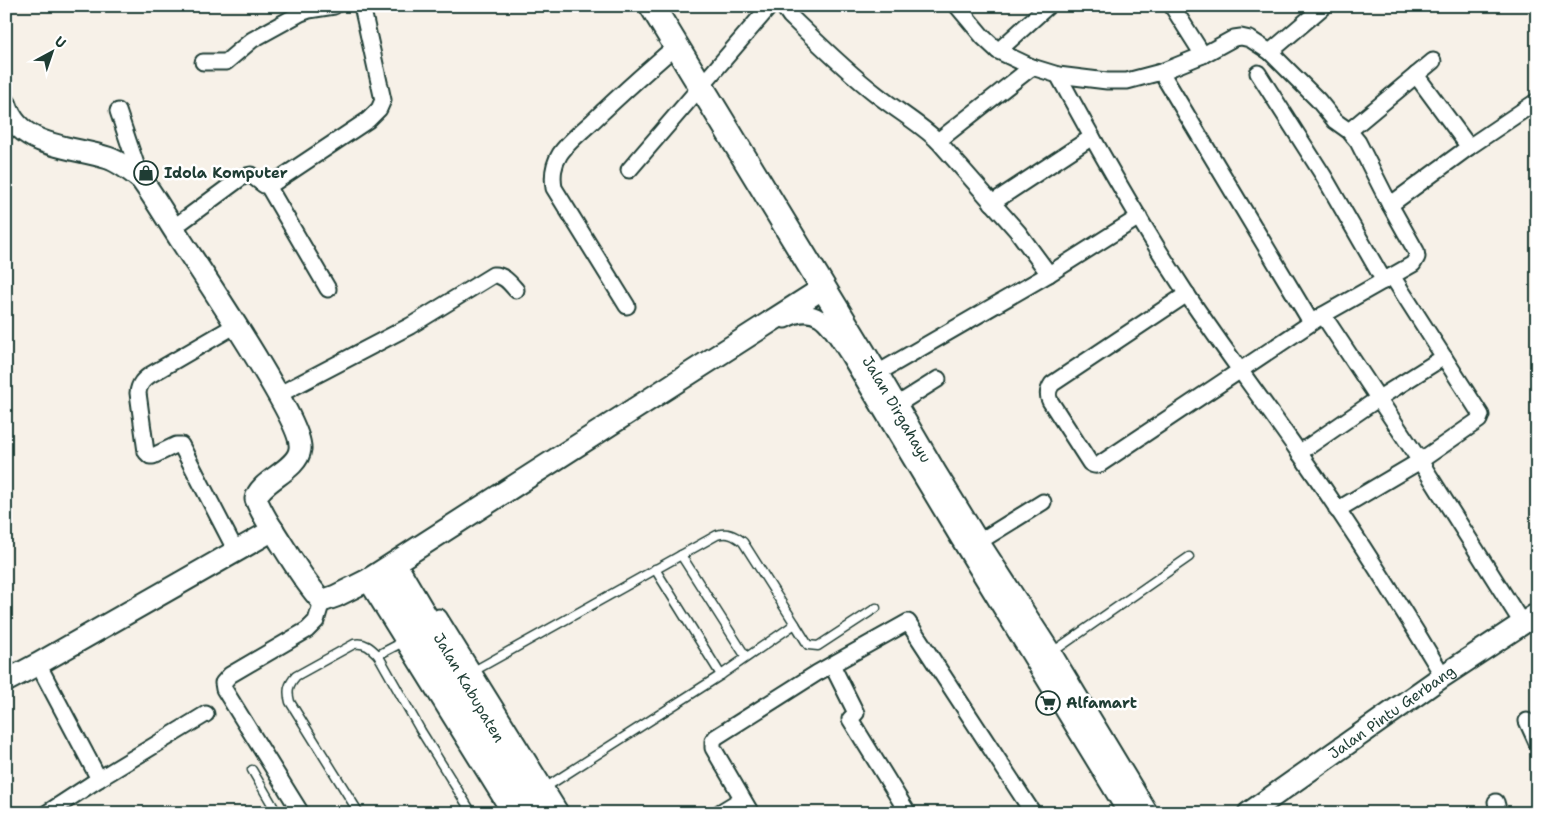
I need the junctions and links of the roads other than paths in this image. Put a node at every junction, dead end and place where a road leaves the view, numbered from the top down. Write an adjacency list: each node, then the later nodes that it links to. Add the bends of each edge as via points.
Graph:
1 (334, 6): 15 (street, via 301,13 252,40 226,62)
2 (362, 6): 31 (street, via 383,100 379,109 368,120)
3 (652, 6): 10 (main road, Jalan Dirgahayu)
4 (770, 6): 21 (street)
5 (782, 6): 27 (street, via 853,76)
6 (957, 6): 11 (street)
7 (1048, 6): 11 (street)
8 (1172, 6): 13 (street)
9 (1324, 6): 12 (street)
10 (676, 45): 21 (main road, Jalan Dirgahayu); 42 (street, via 575,138 554,166 554,188)
11 (998, 51): 16 (street)
12 (1270, 52): 13 (street, via 1241,37); 25 (street)
13 (1203, 55): 17 (street)
14 (1433, 61): 20 (street)
15 (202, 62)
16 (1032, 67): 19 (street); 27 (street)
17 (1161, 72): 19 (street, via 1126,81); 43 (street)
18 (1258, 73): 37 (street)
19 (1058, 75): 26 (street)
20 (1416, 75): 25 (street); 28 (street)
21 (701, 85): 29 (street); 38 (main road, Jalan Dirgahayu)
22 (1537, 101): 28 (street)
23 (6, 105): 30 (street, via 14,123 30,136 110,158)
24 (118, 111): 30 (street)
25 (1349, 132): 33 (street, via 1364,152)
26 (1092, 137): 32 (street); 34 (street)
27 (938, 141): 32 (street)
28 (1469, 147): 33 (street)
29 (628, 170)
30 (141, 179): 35 (street)
31 (268, 186): 35 (street, via 250,175 242,177); 39 (street)
32 (992, 203): 36 (street)
33 (1390, 205): 37 (street, via 1417,257 1413,264)
34 (1139, 217): 36 (street); 41 (street)
35 (173, 228): 44 (street)
36 (1049, 274): 47 (street)
37 (1388, 278): 43 (street); 45 (street)
38 (823, 288): 47 (main road, Jalan Dirgahayu); 62 (street)
39 (328, 290)
40 (516, 290): 49 (street, via 502,277 493,275 410,326)
41 (1187, 294): 46 (street); 46 (street, via 1052,384 1048,396 1050,401 1090,463 1100,464)
42 (627, 306)
43 (1317, 319): 46 (street); 50 (street)
44 (236, 325): 49 (street); 58 (street, via 150,375 142,382 138,393 146,452 153,456 181,445)
45 (1444, 357): 50 (street); 53 (street, via 1481,415 1479,420)
46 (1241, 369): 52 (street)
47 (876, 374): 51 (main road, Jalan Dirgahayu)
48 (938, 379): 51 (street)
49 (278, 395): 56 (street, via 301,442 297,459 257,495 258,504)
50 (1379, 398): 52 (street); 53 (street)
51 (895, 406): 57 (main road, Jalan Dirgahayu)
52 (1299, 453): 55 (street)
53 (1420, 461): 55 (street); 65 (street)
54 (1043, 502): 57 (street)
55 (1337, 510): 74 (street, via 1397,599)
56 (273, 530): 58 (street); 63 (street)
57 (977, 543): 68 (main road, Jalan Dirgahayu)
58 (236, 551): 71 (street)
59 (681, 555): 61 (lane); 66 (lane, via 717,534 734,535 743,542); 70 (lane)
60 (1189, 557): 68 (lane)
61 (655, 569): 73 (lane); 75 (lane)
62 (380, 572): 63 (street); 67 (street, Jalan Kabupaten); 67 (street)
63 (322, 601): 87 (street, via 316,621 307,630 230,675 223,683)
64 (876, 608): 66 (lane, via 818,646 808,645)
65 (1530, 619): 74 (street, Jalan Pintu Gerbang)
66 (795, 624): 70 (lane)
67 (418, 633): 69 (lane); 75 (street, Jalan Kabupaten); 83 (street)
68 (1050, 654): 97 (main road, Jalan Dirgahayu)
69 (378, 655): 88 (lane, via 365,644 354,644 296,676 287,692 290,702); 89 (lane)
70 (746, 657): 73 (lane)
71 (38, 664): 76 (street); 81 (street)
72 (832, 665): 82 (street, via 713,741 713,748); 94 (street, via 856,713 850,719); 95 (street, via 908,622)
73 (721, 675): 83 (lane)
74 (1443, 676): 84 (street, Jalan Pintu Gerbang)
75 (461, 678): 83 (street, Jalan Kabupaten); 96 (street, via 409,562 788,319 809,313 825,321 847,353)
76 (6, 680)
77 (206, 714): 81 (street)
78 (1527, 721): 79 (street)
79 (1537, 743)
80 (252, 770): 86 (lane)
81 (99, 779): 85 (street)
82 (742, 799): 92 (street); 93 (street)
83 (525, 801): 90 (street, Jalan Kabupaten); 91 (street)
84 (1251, 812)
85 (47, 813)
86 (277, 813)
87 (301, 813)
88 (359, 813)
89 (472, 813)
90 (544, 813)
91 (561, 813)
92 (720, 813)
93 (750, 813)
94 (908, 813)
95 (1033, 813)
96 (1126, 813)
97 (1145, 813)

